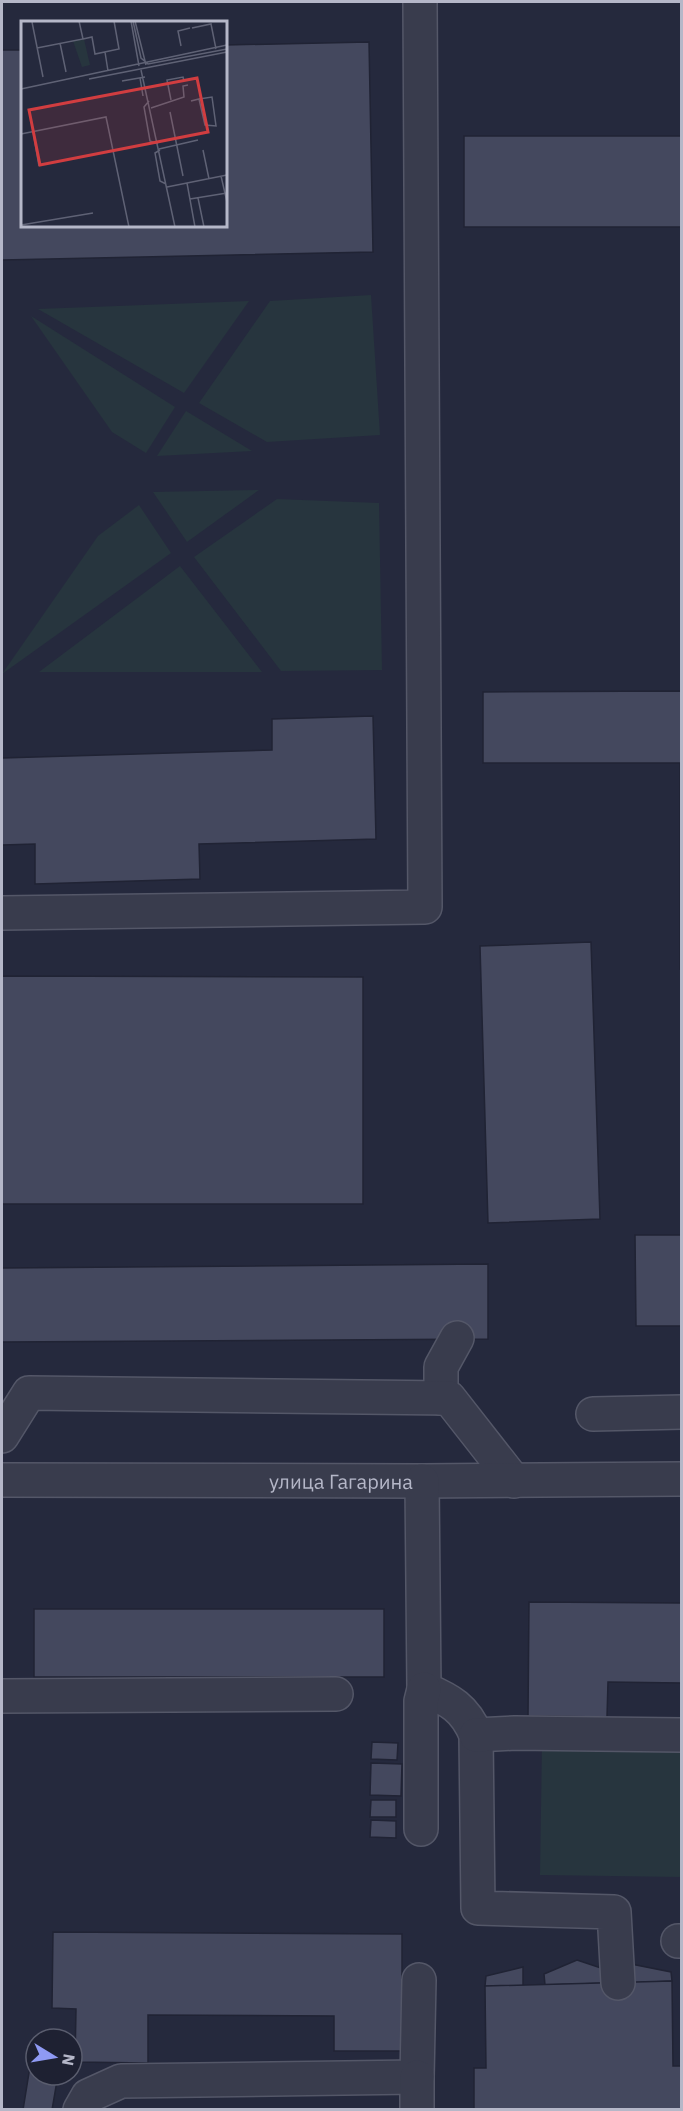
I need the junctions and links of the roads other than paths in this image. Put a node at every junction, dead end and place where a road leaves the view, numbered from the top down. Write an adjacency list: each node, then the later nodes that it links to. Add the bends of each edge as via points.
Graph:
1 (420, 2): 2 (street, via 425,907)
2 (2, 913)
3 (457, 1338): 4 (street, via 441,1367)
4 (441, 1398): 7 (street, via 29,1393); 10 (street, via 449,1398)
5 (681, 1412): 6 (street)
6 (593, 1414)
7 (2, 1436)
8 (681, 1479): 10 (street, улица Гагарина)
9 (2, 1480): 11 (street, улица Гагарина)
10 (514, 1480): 11 (street, улица Гагарина)
11 (422, 1481): 12 (street)
12 (424, 1689): 15 (street, via 450,1700 471,1722); 17 (street)
13 (336, 1694): 14 (street)
14 (2, 1696)
15 (476, 1735): 16 (street); 19 (street, via 478,1908 614,1912)
16 (681, 1735)
17 (421, 1829)
18 (419, 1980): 20 (street)
19 (618, 1983)
20 (417, 2077): 21 (street, via 121,2081 88,2096); 22 (street)
21 (80, 2109)
22 (417, 2109)

